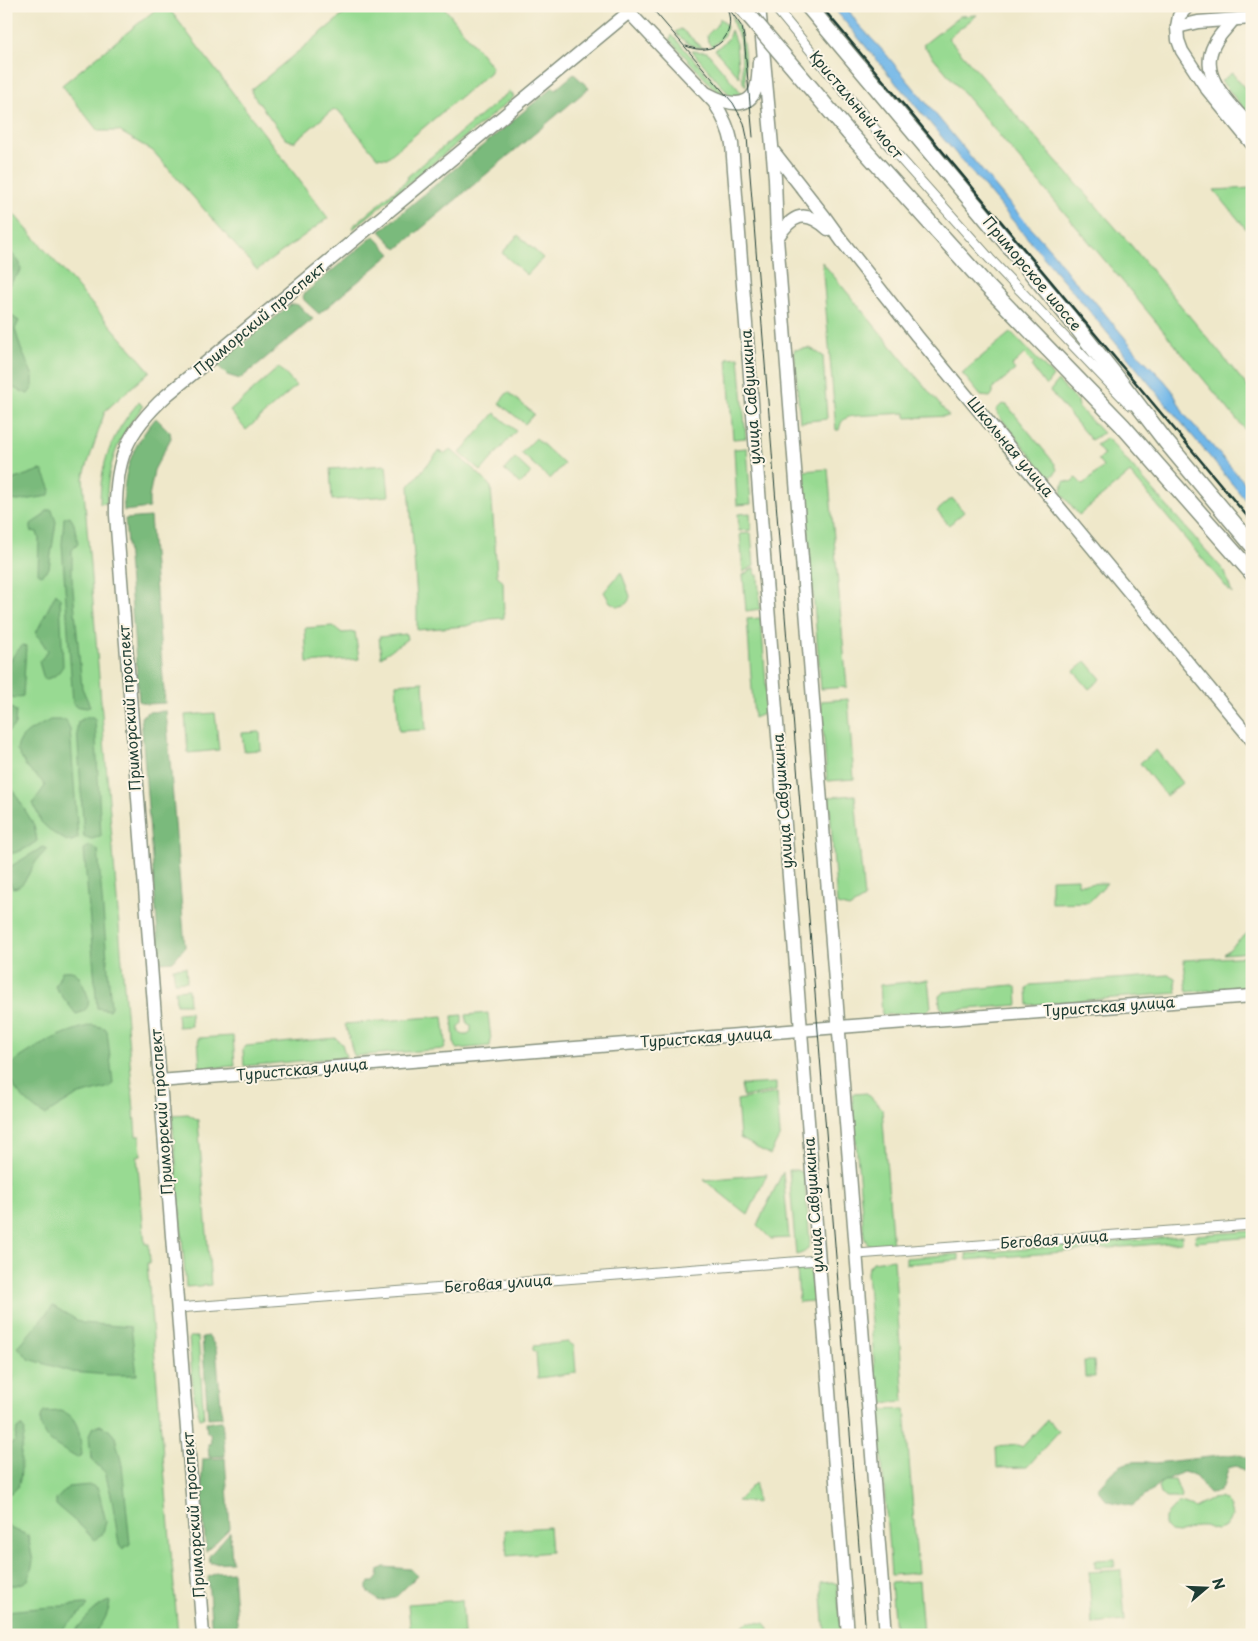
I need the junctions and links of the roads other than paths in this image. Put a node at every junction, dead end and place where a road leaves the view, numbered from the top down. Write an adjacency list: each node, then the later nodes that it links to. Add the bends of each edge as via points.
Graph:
1 (740, 6): 19 (main road, bridge, via 987,286 1122,425)
2 (759, 6): 10 (street)
3 (774, 6): 17 (street, Кристальный мост, via 884,140 990,260)
4 (808, 6): 17 (main road, Приморское шоссе, via 1060,308)
5 (1188, 6): 9 (street, via 1179,16)
6 (626, 9): 11 (street, улица Савушкина); 24 (street, Приморский проспект, via 167,395 128,441 116,486 116,515)
7 (1252, 18): 8 (street)
8 (1233, 20): 9 (street); 12 (street, via 1214,45 1209,61 1210,72 1214,83)
9 (1176, 27): 13 (street, via 1182,51)
10 (762, 30): 11 (street, via 754,94 733,103); 14 (street)
11 (706, 93): 23 (street, улица Савушкина, via 724,117 732,144)
12 (1252, 128)
13 (1252, 144)
14 (773, 150): 15 (street); 16 (street, Школьная улица)
15 (776, 238): 16 (street, via 786,224 802,216 819,221); 22 (street)
16 (842, 241): 20 (street, Школьная улица)
17 (1167, 443): 18 (main road, Приморское шоссе)
18 (1252, 545)
19 (1252, 573)
20 (1252, 740)
21 (1252, 996): 22 (street, Туристская улица)
22 (839, 1027): 23 (street, Туристская улица); 26 (street)
23 (800, 1030): 24 (street, Туристская улица); 27 (street, улица Савушкина)
24 (160, 1081): 28 (street, Приморский проспект)
25 (1252, 1225): 26 (street, Беговая улица)
26 (857, 1254): 31 (street)
27 (818, 1260): 28 (street, Беговая улица); 30 (street, улица Савушкина)
28 (177, 1308): 29 (street, Приморский проспект)
29 (203, 1635)
30 (848, 1635)
31 (886, 1635)

